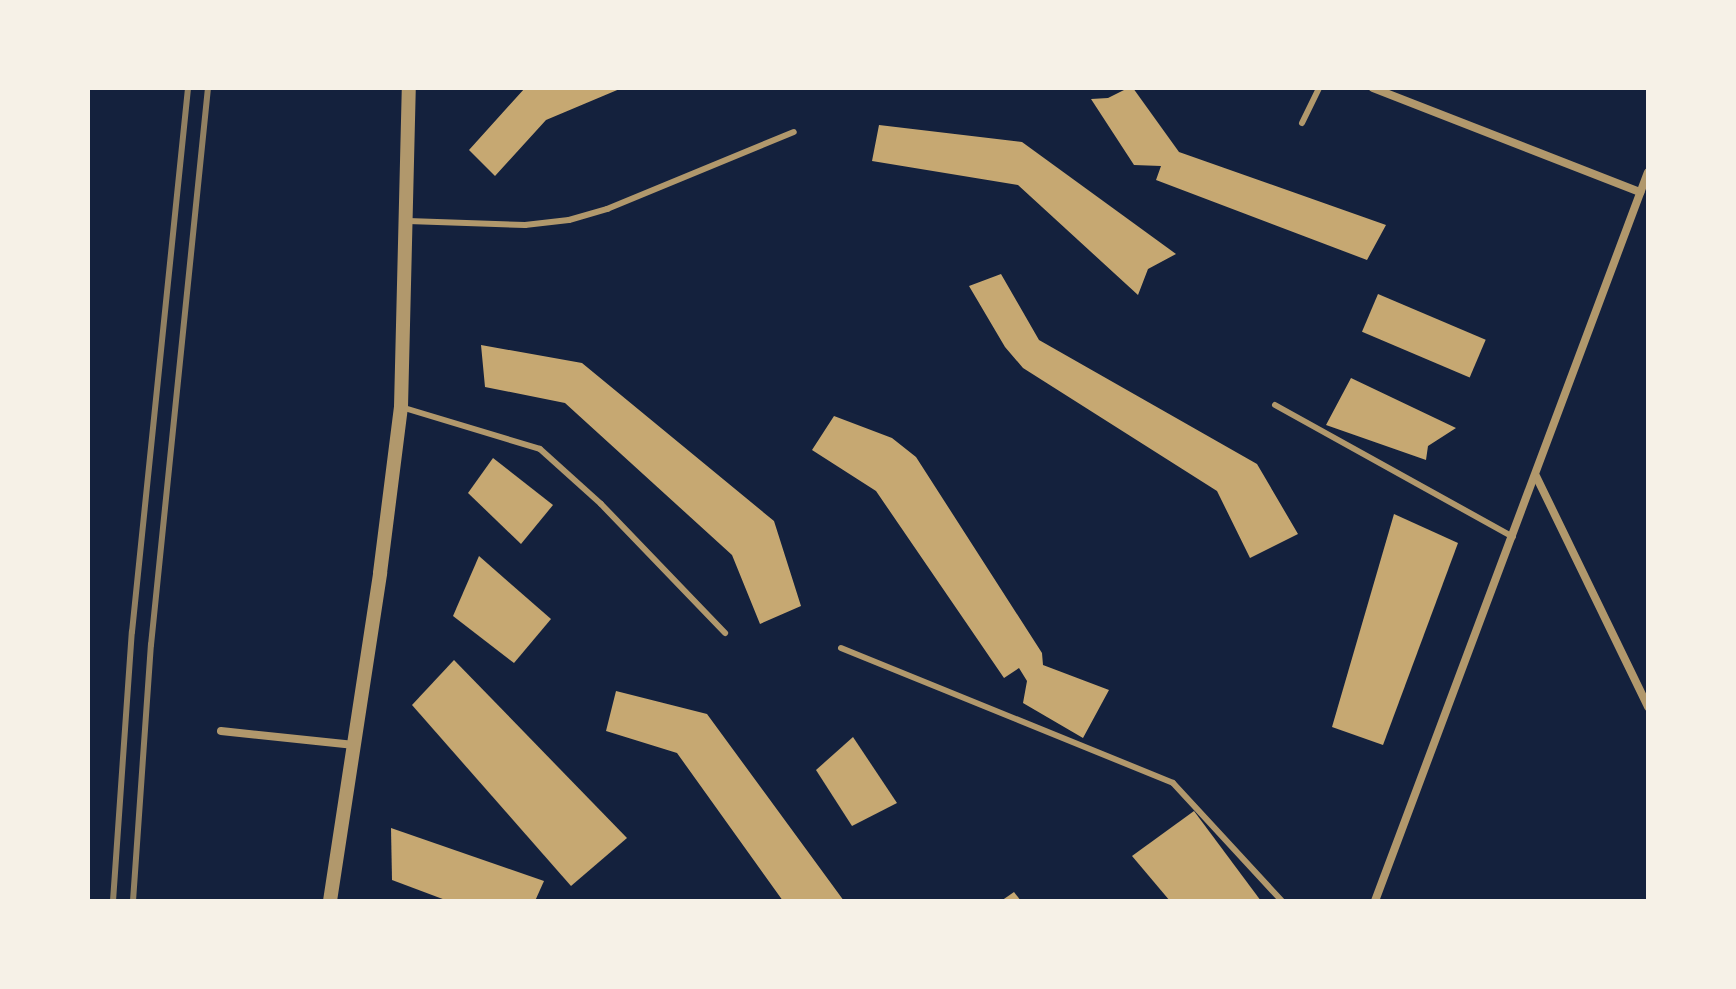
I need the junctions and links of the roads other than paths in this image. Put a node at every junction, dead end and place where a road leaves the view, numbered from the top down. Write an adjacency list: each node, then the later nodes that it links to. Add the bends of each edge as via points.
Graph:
1 (409, 88): 8 (street)
2 (1319, 88): 4 (lane)
3 (1373, 88): 7 (street)
4 (1302, 123)
5 (794, 132): 8 (lane, via 569,220 454,226)
6 (1648, 172): 7 (street)
7 (1640, 192): 11 (street)
8 (408, 221): 10 (street)
9 (1275, 405): 12 (lane)
10 (401, 407): 13 (lane, via 540,449 601,504); 17 (street)
11 (1536, 476): 12 (street); 15 (street)
12 (1513, 537): 20 (street)
13 (725, 633)
14 (841, 648): 19 (lane, via 1173,783)
15 (1648, 707)
16 (221, 731): 17 (street)
17 (354, 745): 18 (street)
18 (330, 901)
19 (1282, 901)
20 (1375, 901)

